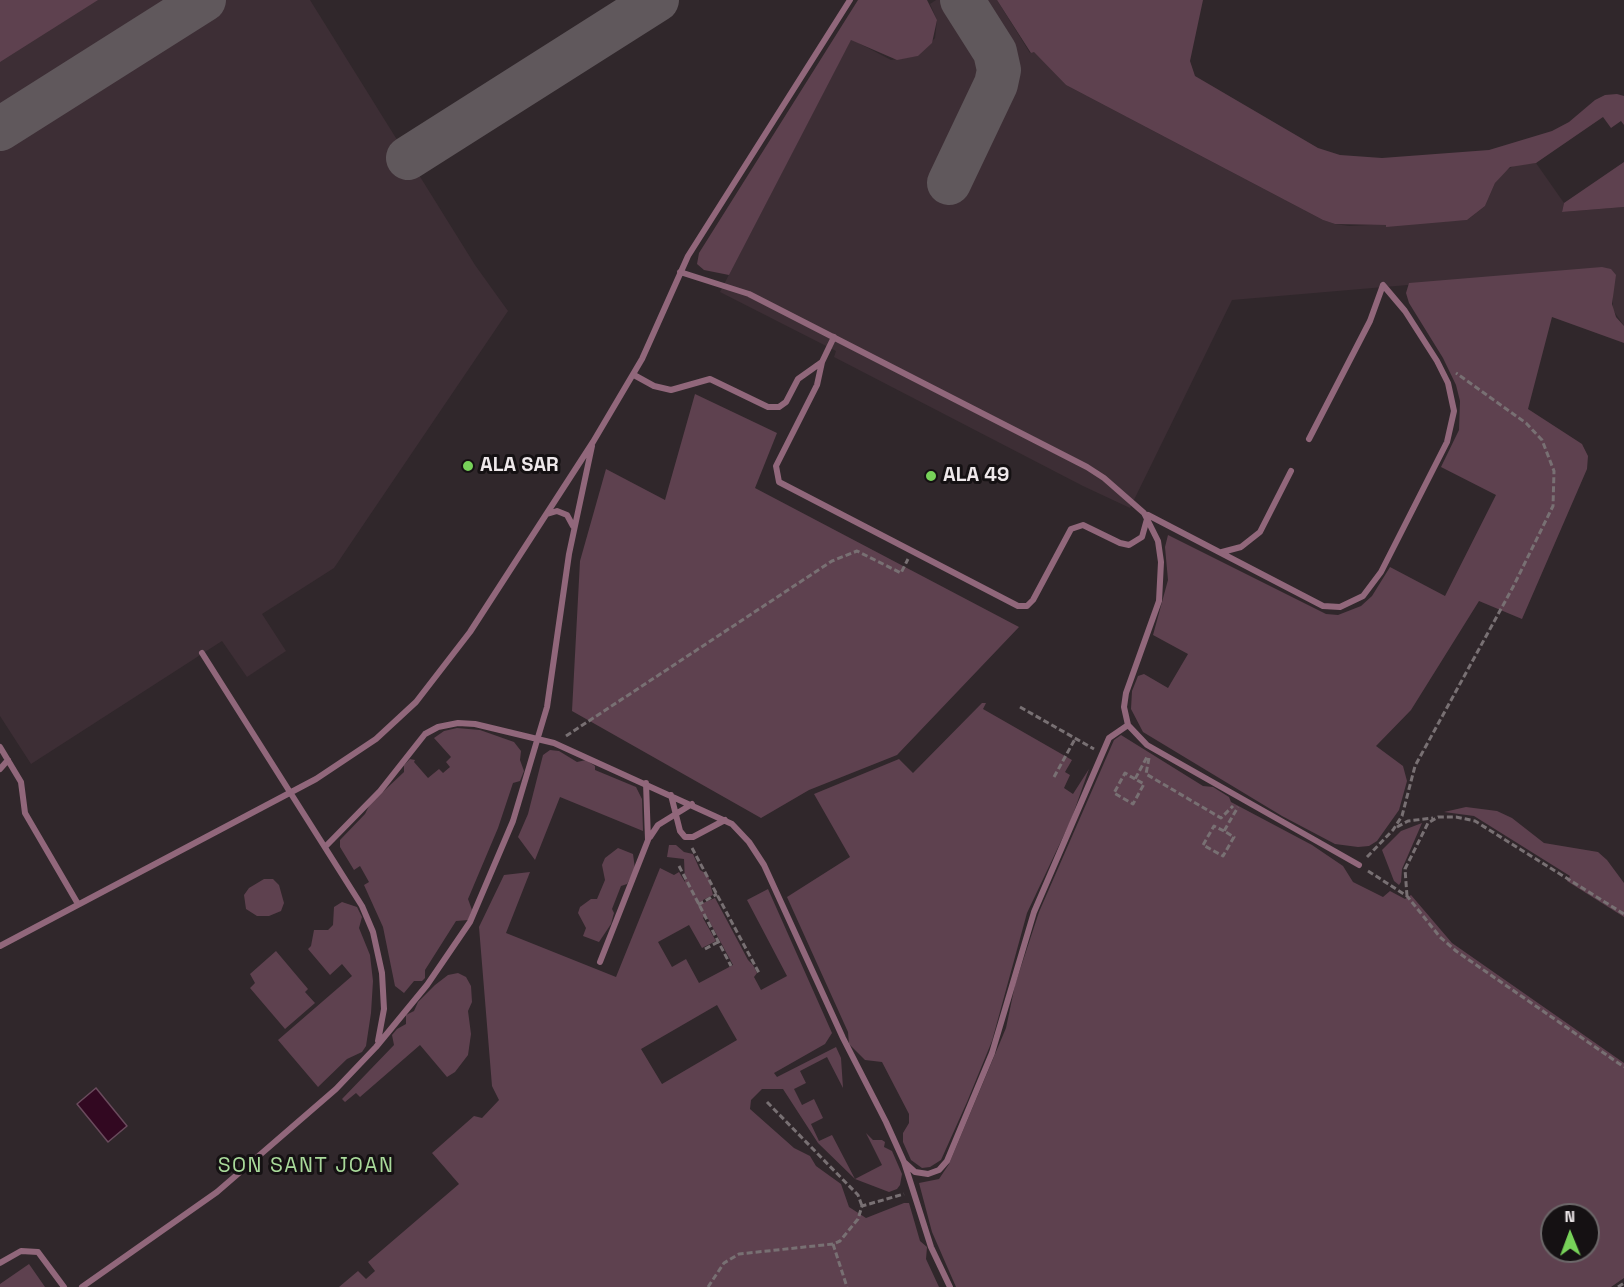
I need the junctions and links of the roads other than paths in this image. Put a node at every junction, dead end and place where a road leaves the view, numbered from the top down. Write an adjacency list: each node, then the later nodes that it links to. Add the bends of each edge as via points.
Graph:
1 (850, 0): 2 (lane)
2 (680, 272): 3 (lane, via 749,294); 5 (lane)
3 (834, 337): 4 (lane); 10 (lane, via 1088,467)
4 (822, 362): 5 (lane, via 798,379 783,405 773,408 710,379 671,390); 10 (lane, via 817,385 776,466 782,485 1023,606 1033,600 1071,529 1083,525 1129,545 1142,537 1147,527)
5 (634, 375): 7 (lane)
6 (1309, 439): 12 (lane, via 1370,321 1383,285 1437,360 1451,392 1454,411 1451,432 1381,572 1363,596 1340,607 1323,606)
7 (592, 442): 9 (lane); 11 (lane)
8 (1291, 471): 12 (lane, via 1253,539 1235,550)
9 (546, 514): 11 (lane, via 557,511 567,515); 20 (lane, via 470,632 417,702 360,751)
10 (1146, 515): 12 (lane); 14 (lane, via 1160,550 1161,589 1126,693)
11 (574, 531): 15 (lane, via 557,651)
12 (1218, 552)
13 (202, 654): 20 (lane)
14 (1128, 725): 27 (lane, via 1153,748); 32 (lane, via 1113,734 1034,912 992,1053 947,1161 928,1174 915,1172)
15 (539, 738): 19 (lane); 26 (lane, via 464,723 432,729 373,800); 31 (lane, via 501,853 470,922 427,985)
16 (0, 747): 17 (lane)
17 (8, 760): 18 (lane); 28 (lane, via 21,782 25,813)
18 (0, 769)
19 (646, 783): 21 (lane); 25 (lane)
20 (291, 792): 26 (lane); 28 (lane)
21 (671, 795): 22 (lane); 23 (lane)
22 (692, 804): 23 (lane); 24 (lane)
23 (676, 814): 24 (lane, via 680,831 687,837); 25 (lane, via 658,825)
24 (725, 820): 32 (lane, via 742,834 764,865)
25 (648, 840): 30 (lane)
26 (326, 846): 31 (lane, via 362,906 377,948 384,996 383,1022)
27 (1359, 865)
28 (78, 904): 29 (lane)
29 (0, 946)
30 (600, 962)
31 (376, 1047): 34 (lane, via 336,1089 217,1192)
32 (904, 1162): 37 (lane, via 931,1247)
33 (0, 1263): 35 (lane, via 21,1251 38,1252)
34 (91, 1285): 36 (lane)
35 (64, 1287)
36 (82, 1287)
37 (950, 1287)

